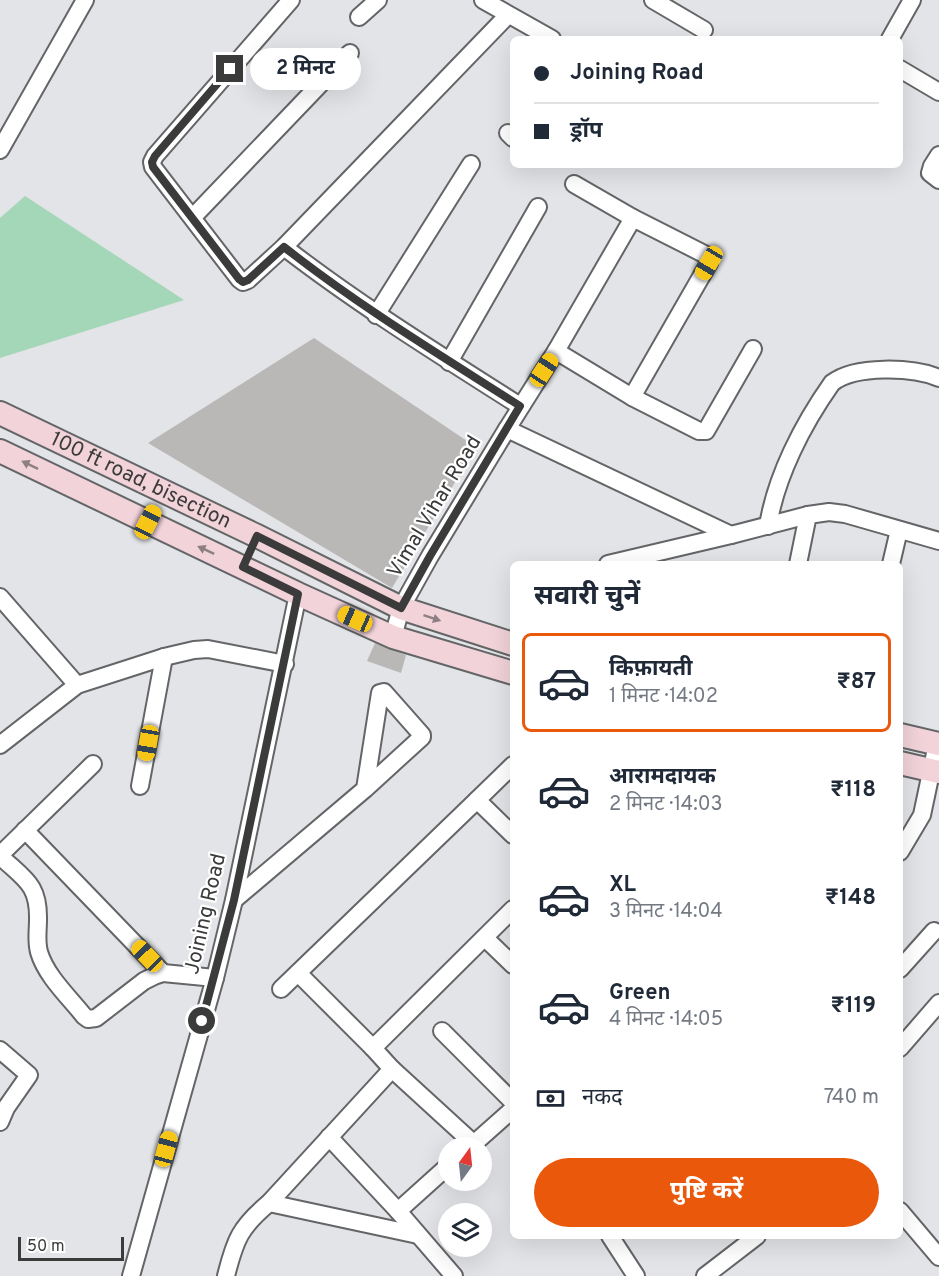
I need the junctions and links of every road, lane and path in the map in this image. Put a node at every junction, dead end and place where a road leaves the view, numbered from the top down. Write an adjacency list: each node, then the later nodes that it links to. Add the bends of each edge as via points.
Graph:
1 (85, 0): 15 (street)
2 (291, 0): 21 (street, via 152,162)
3 (378, 0): 8 (street)
4 (483, 0): 7 (street)
5 (653, 0): 9 (street)
6 (912, 0): 11 (street)
7 (508, 15): 10 (street); 23 (street)
8 (359, 17)
9 (704, 30)
10 (546, 36)
11 (892, 36)
12 (350, 53): 21 (street)
13 (903, 71): 14 (street)
14 (939, 92)
15 (0, 150)
16 (939, 155): 18 (street, via 930,173)
17 (471, 164): 24 (street)
18 (939, 180)
19 (574, 184): 22 (street)
20 (538, 207): 27 (street)
21 (193, 217): 23 (street, via 243,282)
22 (633, 218): 26 (street, Vimal Vihar Road); 29 (street, via 706,255 709,263)
23 (284, 247): 24 (street)
24 (376, 315): 27 (street)
25 (753, 349): 29 (street, via 705,431)
26 (556, 351): 29 (street); 30 (street, Vimal Vihar Road)
27 (449, 362): 30 (street)
28 (939, 378): 37 (street, via 898,370 851,373 832,383 781,473)
29 (632, 397)
30 (520, 406): 32 (street, Vimal Vihar Road)
31 (0, 413): 34 (street, 100 ft road, bisection)
32 (507, 429): 40 (street); 48 (street, Vimal Vihar Road)
33 (0, 451): 36 (street, 100 ft road, bisection, one-way to 33)
34 (164, 491): 36 (street); 39 (street, 100 ft road, bisection)
35 (808, 515): 37 (street); 38 (street, via 845,514); 43 (street)
36 (148, 522): 45 (street, 100 ft road, bisection, one-way to 36)
37 (768, 526): 40 (street)
38 (899, 530): 41 (street); 44 (street)
39 (257, 536): 45 (street); 48 (street, 100 ft road, bisection)
40 (731, 536): 42 (street)
41 (939, 541)
42 (621, 561)
43 (799, 561)
44 (892, 561)
45 (243, 567): 46 (street, 100 ft road, bisection)
46 (298, 594): 49 (street, 100 ft road, bisection); 52 (street, Joining Road)
47 (0, 597): 54 (street)
48 (401, 608): 49 (street, Vimal Vihar Road); 50 (street, 100 ft road, bisection, one-way to 50)
49 (393, 637): 53 (street, 100 ft road, bisection)
50 (510, 643)
51 (164, 657): 52 (street, via 208,649); 54 (street); 62 (street)
52 (285, 664): 69 (street, Joining Road)
53 (510, 669)
54 (77, 685): 57 (street)
55 (903, 736): 56 (street)
56 (938, 744): 61 (street)
57 (0, 745)
58 (93, 764): 65 (street)
59 (903, 764): 61 (street)
60 (510, 768): 64 (street)
61 (935, 771): 67 (street, via 922,815)
62 (140, 786)
63 (365, 789): 63 (street, via 380,693 382,692 422,736); 69 (street)
64 (477, 800): 66 (street); 76 (street)
65 (25, 830): 68 (street); 75 (street)
66 (510, 833)
67 (903, 847)
68 (0, 856): 75 (street, via 35,892 39,952 45,966 88,1019 96,1018 144,981)
69 (234, 900): 77 (street, Joining Road)
70 (510, 912): 72 (street)
71 (934, 931): 74 (street)
72 (485, 938): 73 (street); 82 (street)
73 (510, 962)
74 (903, 966)
75 (163, 973): 77 (street)
76 (298, 973): 78 (street); 82 (street)
77 (215, 978): 99 (street, Joining Road)
78 (281, 989)
79 (939, 1004): 81 (street)
80 (442, 1031): 85 (street)
81 (903, 1045)
82 (373, 1048): 84 (street)
83 (0, 1050): 87 (street, via 29,1075)
84 (392, 1069): 88 (street); 89 (street)
85 (510, 1099)
86 (510, 1112): 90 (street)
87 (0, 1122)
88 (329, 1137): 92 (street); 93 (street)
89 (463, 1137)
90 (482, 1137)
91 (438, 1175): 93 (street)
92 (269, 1203): 95 (street); 100 (street, via 242,1230)
93 (398, 1211): 95 (street)
94 (903, 1214): 98 (street)
95 (418, 1235): 101 (street)
96 (612, 1239): 102 (street)
97 (753, 1239): 103 (street)
98 (939, 1257)
99 (131, 1276)
100 (226, 1276)
101 (454, 1276)
102 (636, 1276)
103 (705, 1276)

